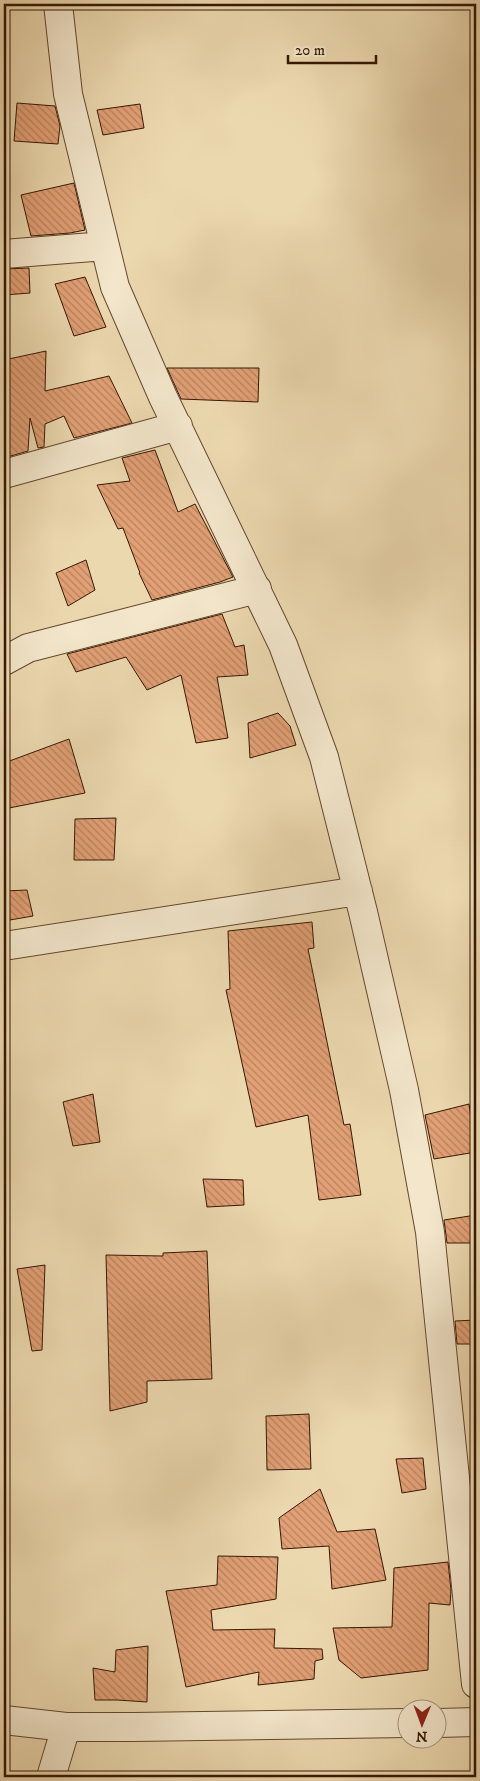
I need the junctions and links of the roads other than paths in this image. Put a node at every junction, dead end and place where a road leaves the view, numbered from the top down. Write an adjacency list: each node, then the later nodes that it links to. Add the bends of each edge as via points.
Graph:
1 (58, 4): 2 (street, via 68,94)
2 (105, 246): 3 (street); 4 (street, via 115,287)
3 (4, 254)
4 (178, 426): 5 (street); 6 (street)
5 (4, 474)
6 (257, 589): 7 (street, via 28,648); 8 (street, via 283,645 324,757)
7 (4, 661)
8 (358, 891): 9 (street); 10 (street, via 404,1090 430,1232)
9 (4, 946)
10 (476, 1684)
11 (4, 1720): 15 (street)
12 (476, 1722): 14 (street)
13 (398, 1723): 15 (street)
14 (448, 1723)
15 (66, 1727): 16 (street)
16 (51, 1777)

